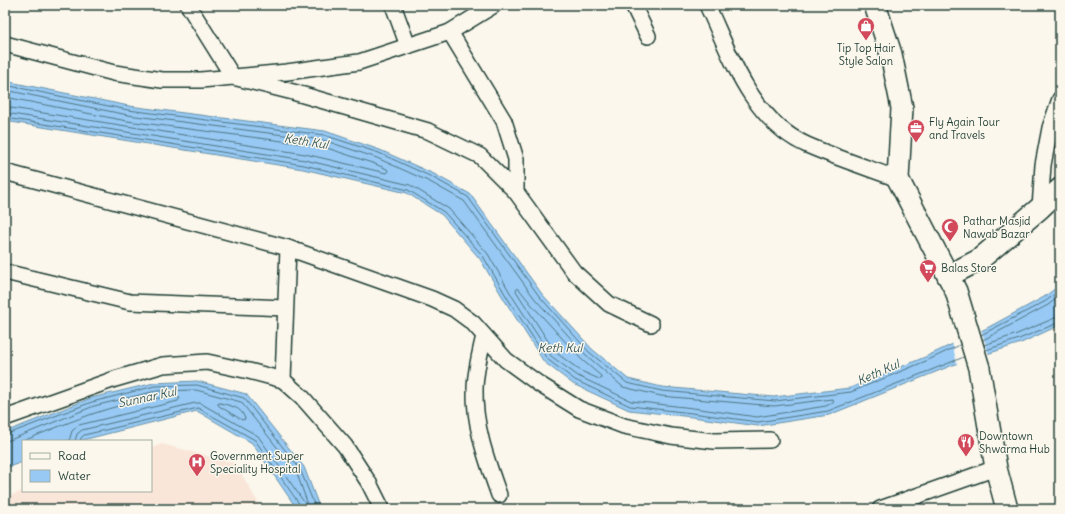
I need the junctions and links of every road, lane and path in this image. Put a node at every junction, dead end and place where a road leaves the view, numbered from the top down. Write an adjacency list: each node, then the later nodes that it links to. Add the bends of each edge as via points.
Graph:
1 (188, 5): 11 (street)
2 (392, 5): 10 (street)
3 (494, 5): 7 (street)
4 (633, 5): 8 (street)
5 (707, 5): 14 (street, via 745,86 764,112 784,131 806,144)
6 (875, 5): 14 (main road, via 891,54 902,108)
7 (450, 32): 10 (street); 16 (street, via 504,121 516,158)
8 (648, 36)
9 (5, 44): 11 (street, via 114,73 162,80)
10 (408, 46): 11 (street, via 359,62)
11 (233, 77): 16 (street, via 428,132 480,156)
12 (1060, 99): 17 (street, via 1050,128 1043,165)
13 (5, 172): 18 (street)
14 (898, 179): 20 (main road)
15 (1060, 190): 17 (main road)
16 (516, 192): 22 (street, via 574,272 609,304)
17 (1040, 208): 20 (main road)
18 (288, 248): 21 (street); 23 (street, via 432,298 454,309 473,323)
19 (5, 272): 21 (street, via 130,302)
20 (952, 284): 27 (main road, via 979,368)
21 (285, 308): 24 (street)
22 (651, 324)
23 (484, 336): 26 (street, via 506,360 539,384 579,409 624,426 671,436 714,441); 28 (street, via 475,390 478,427)
24 (283, 380): 25 (street, via 207,362 163,365); 29 (street, via 302,397 345,446)
25 (5, 418)
26 (770, 440)
27 (996, 468): 30 (street); 31 (main road)
28 (499, 495)
29 (382, 509)
30 (880, 509)
31 (1007, 509)

